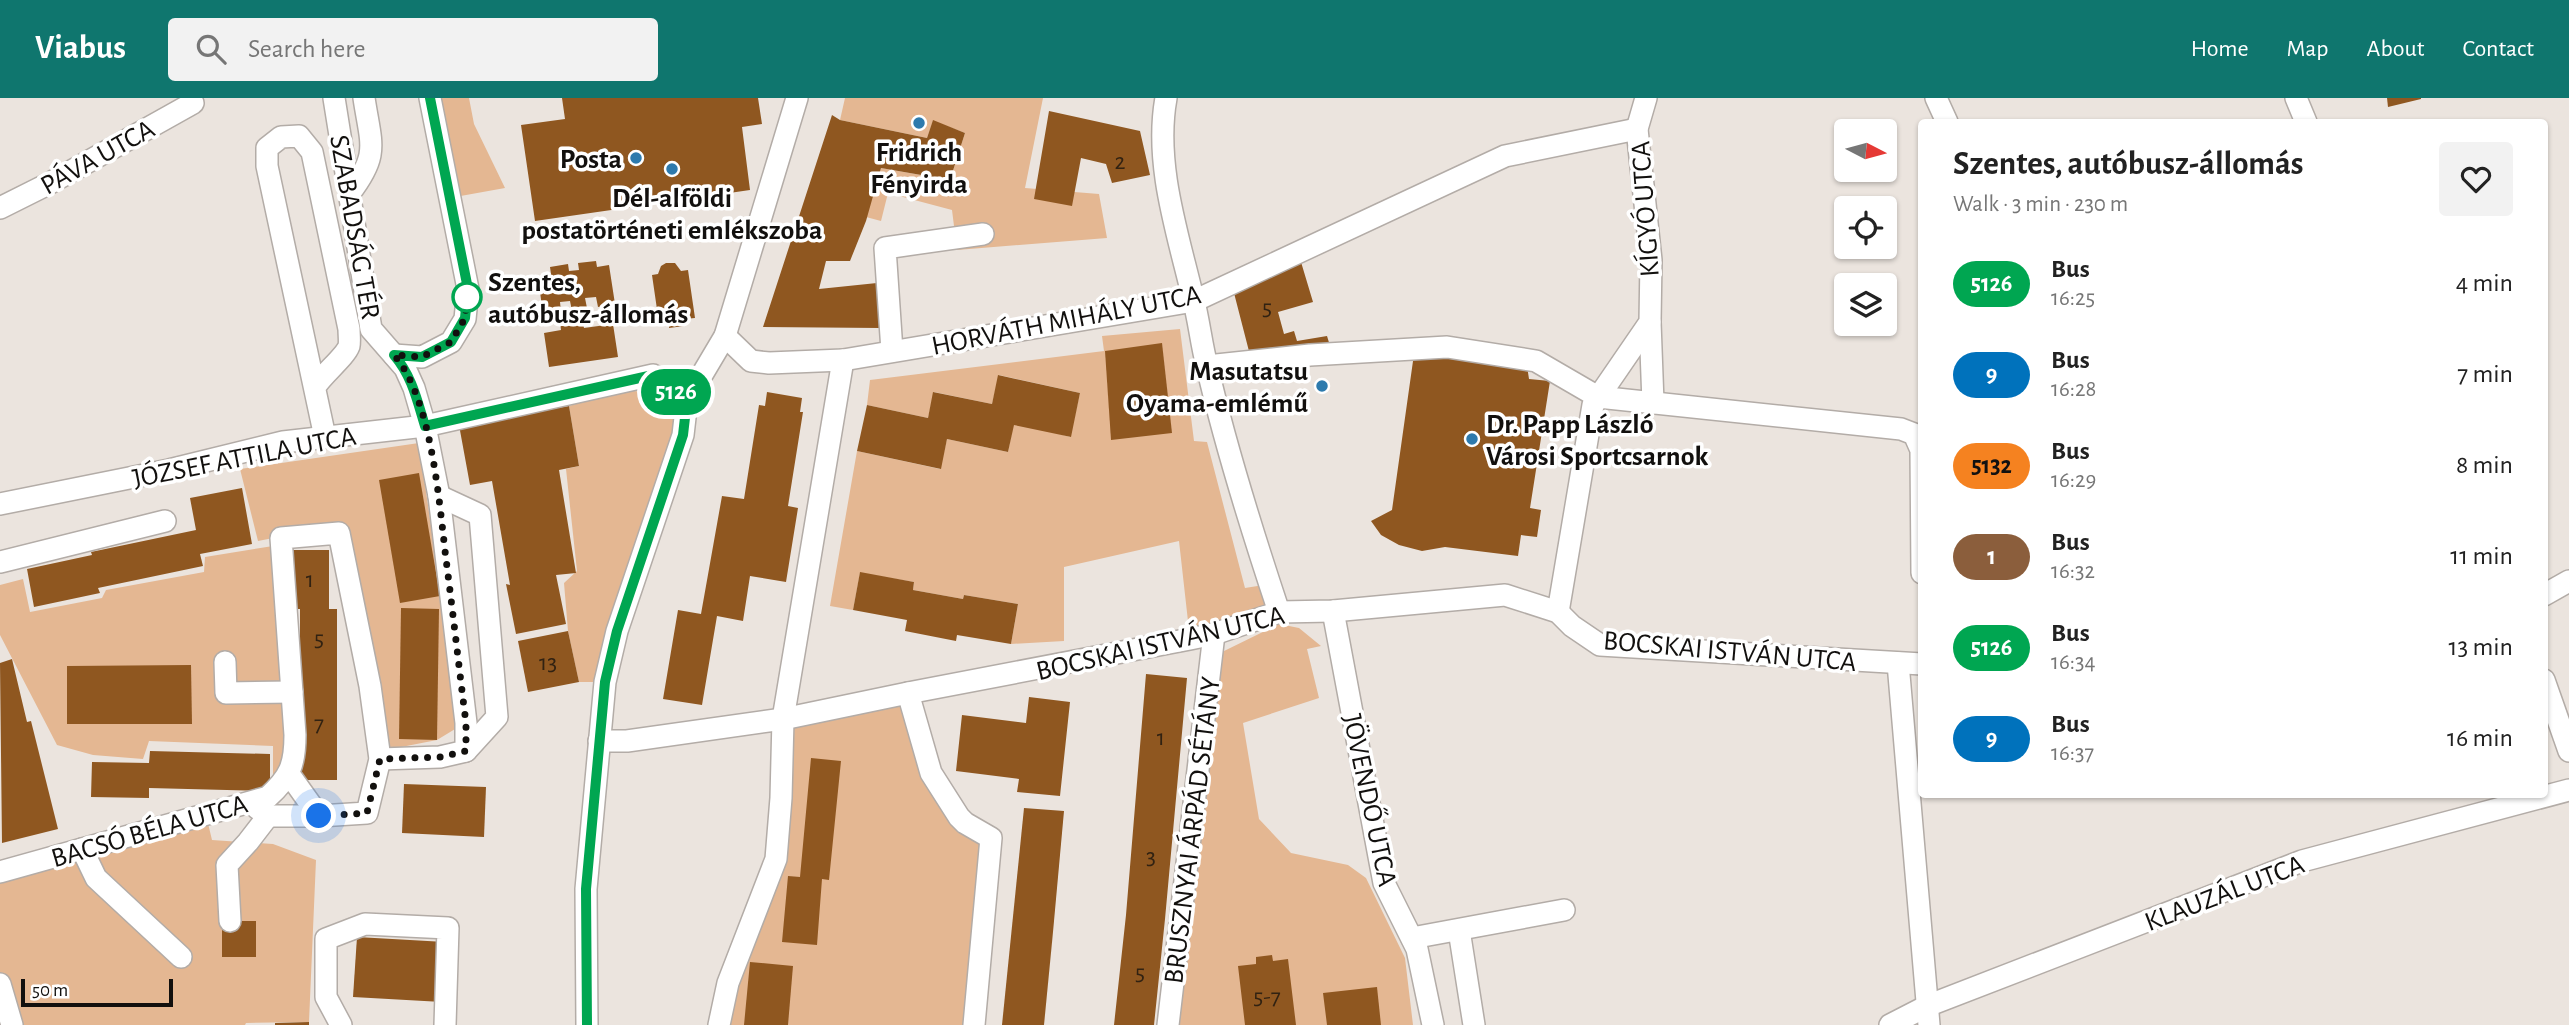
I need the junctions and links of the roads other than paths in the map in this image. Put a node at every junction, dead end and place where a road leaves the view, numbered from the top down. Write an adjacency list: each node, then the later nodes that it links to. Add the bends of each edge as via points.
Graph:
1 (334, 98): 13 (street, SZABADSÁG TÉR)
2 (363, 98): 13 (street, via 370,162)
3 (430, 98): 20 (street, via 468,289 465,318 451,342 422,357)
4 (797, 98): 18 (street)
5 (1167, 98): 16 (street, via 1166,166 1172,219)
6 (1646, 98): 12 (street, KÍGYÓ UTCA)
7 (1936, 98): 10 (street)
8 (2296, 98): 11 (street)
9 (193, 103): 14 (street, PÁVA UTCA)
10 (1946, 119)
11 (2305, 119)
12 (1637, 130): 16 (street, HORVÁTH MIHÁLY UTCA, via 1505,156); 17 (street, KÍGYÓ UTCA, via 1651,260)
13 (349, 194): 20 (street, SZABADSÁG TÉR, via 371,329)
14 (0, 208)
15 (983, 234): 19 (street, via 885,248)
16 (1194, 301): 19 (street, HORVÁTH MIHÁLY UTCA); 22 (street)
17 (1650, 322): 24 (street); 26 (street, KÍGYÓ UTCA)
18 (725, 335): 21 (street, HORVÁTH MIHÁLY UTCA, via 751,360); 25 (street)
19 (892, 351): 21 (street, HORVÁTH MIHÁLY UTCA)
20 (394, 355): 27 (street, SZABADSÁG TÉR, via 414,388)
21 (843, 360): 46 (street)
22 (1206, 366): 24 (street, via 1447,347 1536,360); 36 (street, via 1246,514)
23 (314, 387): 23 (street, via 267,166 267,148 281,136 299,136 312,152 349,328 349,346); 28 (street)
24 (1598, 397): 26 (street); 38 (street, via 1593,404)
25 (687, 400): 27 (street, JÓZSEF ATTILA UTCA, via 653,375); 47 (street, via 683,435 617,631 605,682)
26 (1653, 403): 29 (street, via 1901,429 1914,435)
27 (425, 426): 28 (street, JÓZSEF ATTILA UTCA); 30 (street, SZABADSÁG TÉR)
28 (325, 437): 31 (street, JÓZSEF ATTILA UTCA)
29 (1918, 444)
30 (439, 496): 48 (street, SZABADSÁG TÉR); 48 (street, via 480,515 497,717)
31 (0, 503)
32 (165, 521): 33 (street)
33 (0, 562)
34 (2569, 581): 35 (street)
35 (2548, 593)
36 (1279, 611): 37 (street, BOCSKAI ISTVÁN UTCA); 39 (street, BOCSKAI ISTVÁN UTCA)
37 (1333, 611): 38 (street, BOCSKAI ISTVÁN UTCA, via 1505,595); 63 (street, JÖVENDŐ UTCA, via 1384,883)
38 (1558, 612): 41 (street, BOCSKAI ISTVÁN UTCA, via 1600,645)
39 (1214, 634): 44 (street, BOCSKAI ISTVÁN UTCA); 73 (street, BRUSZNYAI ÁRPÁD SÉTÁNY)
40 (225, 662): 43 (street, via 226,693)
41 (1898, 663): 42 (street, BOCSKAI ISTVÁN UTCA); 66 (street)
42 (1918, 664)
43 (292, 692): 50 (street, via 281,538 339,533); 51 (street, via 295,757)
44 (908, 693): 46 (street, BOCSKAI ISTVÁN UTCA); 72 (street, via 930,773 959,817 991,838)
45 (2548, 693): 49 (street)
46 (783, 719): 47 (street, BOCSKAI ISTVÁN UTCA); 71 (street, via 776,859 728,983)
47 (599, 741): 70 (street, via 586,889)
48 (466, 751): 50 (street, via 440,757)
49 (2569, 751)
50 (380, 759): 57 (street, via 367,813)
51 (289, 774): 55 (street, BACSÓ BÉLA UTCA, via 268,797); 57 (street)
52 (2569, 790): 53 (street, KLAUZÁL UTCA)
53 (2548, 796)
54 (2539, 798): 66 (street, KLAUZÁL UTCA, via 2302,862)
55 (249, 803): 56 (street); 58 (street, BACSÓ BÉLA UTCA)
56 (268, 816): 57 (street); 61 (street, via 226,865)
57 (319, 816)
58 (82, 849): 59 (street, BACSÓ BÉLA UTCA); 64 (street, via 96,878)
59 (0, 872)
60 (1563, 910): 62 (street)
61 (230, 921)
62 (1459, 930): 63 (street); 75 (street)
63 (1412, 938): 74 (street, JÖVENDŐ UTCA)
64 (181, 957)
65 (0, 984): 67 (street)
66 (1928, 1016): 76 (street, KLAUZÁL UTCA)
67 (12, 1025)
68 (341, 1025): 69 (street, via 326,997 326,939 365,924 448,928)
69 (445, 1025)
70 (587, 1025)
71 (719, 1025)
72 (974, 1025)
73 (1168, 1025)
74 (1433, 1025)
75 (1474, 1025)
76 (1890, 1025)

